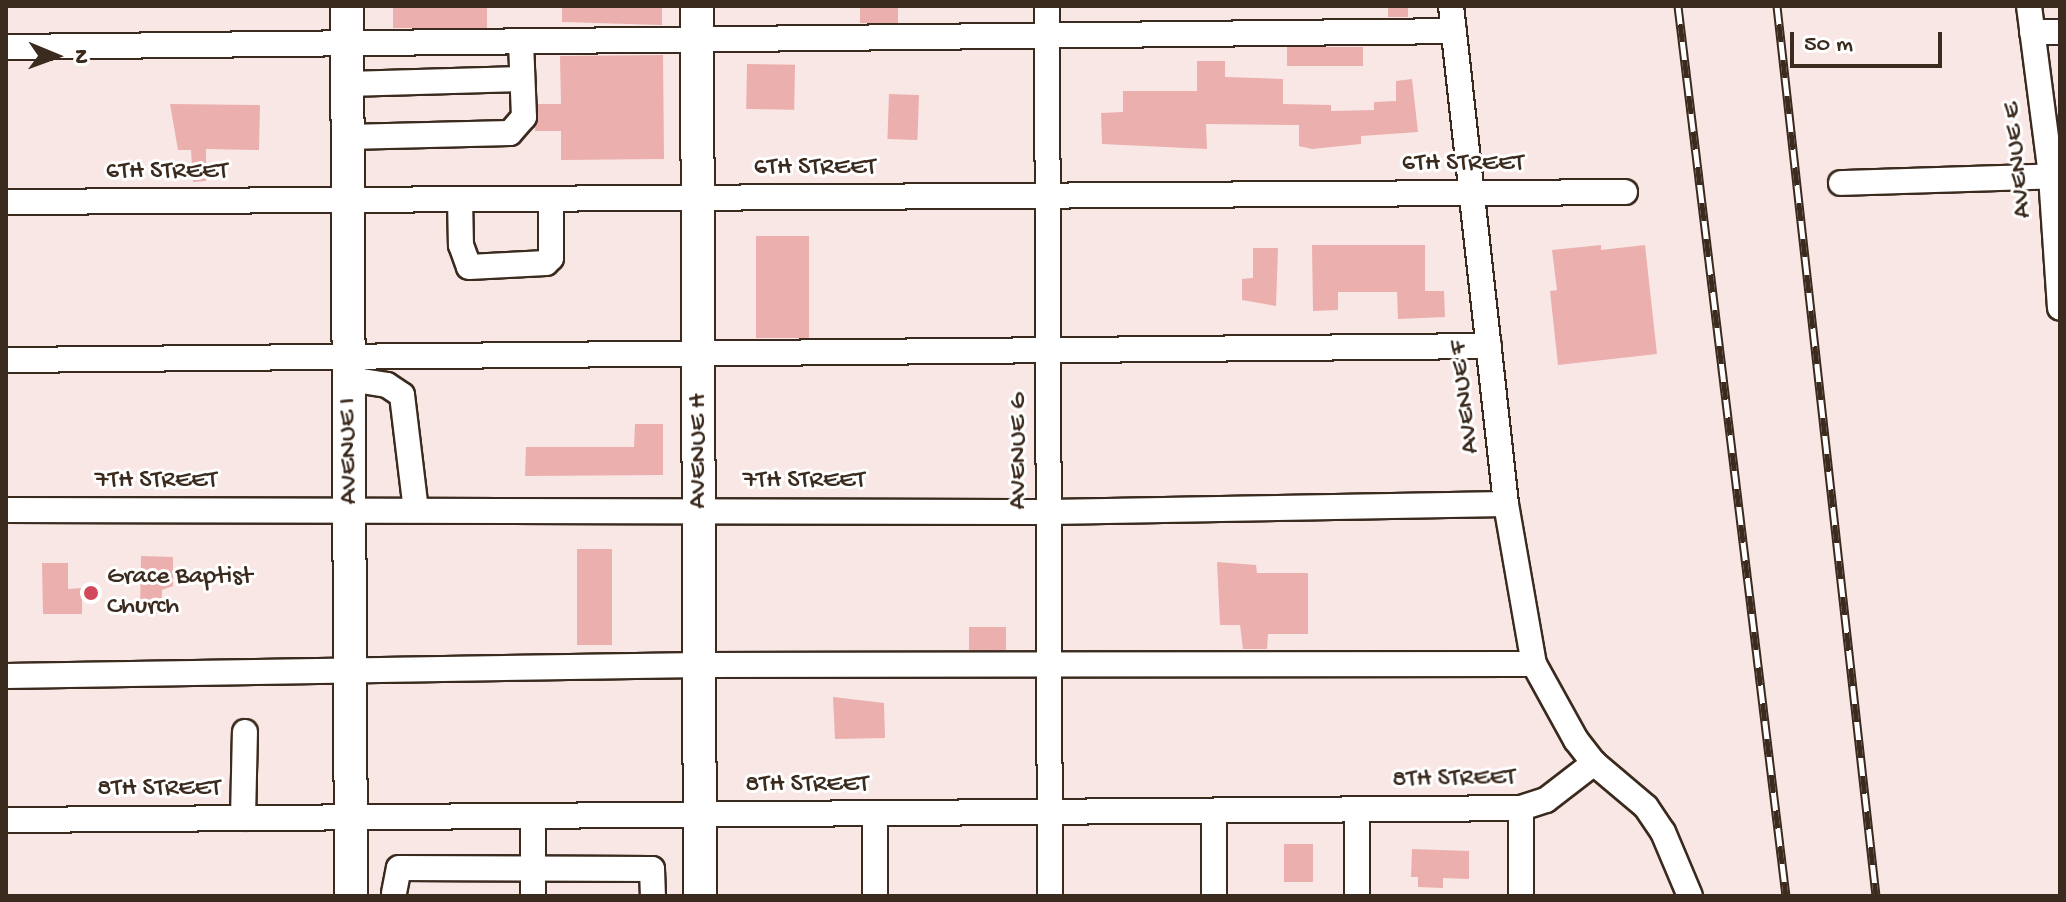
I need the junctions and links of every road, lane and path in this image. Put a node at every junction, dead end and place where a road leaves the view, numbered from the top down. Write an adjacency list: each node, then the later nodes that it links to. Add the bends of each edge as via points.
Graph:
1 (347, 6): 12 (main road, AVENUE I)
2 (697, 6): 10 (main road, AVENUE H)
3 (1047, 6): 9 (street, AVENUE G)
4 (1451, 6): 6 (street, AVENUE F)
5 (2029, 6): 7 (street, AVENUE E)
6 (1454, 31): 9 (street); 20 (street, AVENUE F)
7 (2032, 32): 8 (street); 17 (street, AVENUE E)
8 (2060, 32)
9 (1047, 34): 10 (street); 21 (street, AVENUE G)
10 (697, 40): 11 (street); 22 (main road, AVENUE H)
11 (521, 42): 12 (street); 14 (street)
12 (348, 43): 13 (street); 15 (main road, AVENUE I)
13 (6, 47)
14 (522, 79): 15 (street); 16 (street, via 524,117 510,133)
15 (347, 84): 16 (main road, AVENUE I)
16 (347, 137): 25 (main road, AVENUE I)
17 (2056, 176): 18 (street); 27 (street, AVENUE E)
18 (1841, 183)
19 (1625, 192): 20 (street, 6TH STREET)
20 (1468, 193): 21 (street, 6TH STREET); 28 (street, AVENUE F)
21 (1047, 196): 22 (street, 6TH STREET); 29 (street, AVENUE G)
22 (697, 198): 24 (street, 6TH STREET); 30 (main road, AVENUE H)
23 (460, 199): 24 (street, 6TH STREET); 24 (street, via 461,245 469,267 531,266 551,258); 25 (street, 6TH STREET)
24 (551, 199)
25 (347, 200): 26 (street, 6TH STREET); 32 (main road, AVENUE I)
26 (6, 202)
27 (2060, 308)
28 (1489, 346): 29 (street); 33 (street, AVENUE F)
29 (1048, 351): 30 (street); 38 (street, AVENUE G)
30 (700, 355): 32 (street); 37 (main road, AVENUE H)
31 (6, 360): 32 (street)
32 (349, 368): 35 (main road, AVENUE I); 36 (street, via 402,395)
33 (1506, 504): 38 (street, 7TH STREET); 39 (street, AVENUE F)
34 (6, 510): 35 (street, 7TH STREET)
35 (351, 510): 36 (street, 7TH STREET); 42 (main road, AVENUE I)
36 (416, 510): 37 (street, 7TH STREET)
37 (700, 510): 38 (street, 7TH STREET); 40 (main road, AVENUE H)
38 (1049, 512): 41 (street, AVENUE G)
39 (1534, 664): 41 (street); 45 (street, AVENUE F)
40 (701, 665): 41 (street); 42 (street); 51 (main road, AVENUE H)
41 (1049, 666): 49 (street, AVENUE G)
42 (347, 670): 43 (street); 53 (main road, AVENUE I)
43 (6, 676)
44 (245, 732): 54 (street)
45 (1594, 763): 46 (street, 8TH STREET, via 1546,800); 67 (street, AVENUE F, via 1646,807 1663,832)
46 (1521, 808): 47 (street, 8TH STREET); 66 (street)
47 (1357, 810): 48 (street, 8TH STREET); 65 (street)
48 (1214, 811): 49 (street, 8TH STREET); 64 (street)
49 (1050, 812): 50 (street, 8TH STREET); 63 (street, AVENUE G)
50 (875, 813): 51 (street, 8TH STREET); 62 (street)
51 (700, 814): 52 (street, 8TH STREET); 61 (main road, AVENUE H)
52 (533, 816): 53 (street, 8TH STREET); 56 (street)
53 (348, 817): 54 (street, 8TH STREET); 58 (main road, AVENUE I)
54 (243, 818): 55 (street, 8TH STREET)
55 (6, 820)
56 (533, 869): 57 (street, via 399,868); 59 (street); 60 (street, via 652,869)
57 (394, 894): 58 (street)
58 (350, 895)
59 (533, 896)
60 (653, 896)
61 (700, 896)
62 (875, 896)
63 (1050, 896)
64 (1214, 896)
65 (1357, 896)
66 (1521, 896)
67 (1690, 896)

